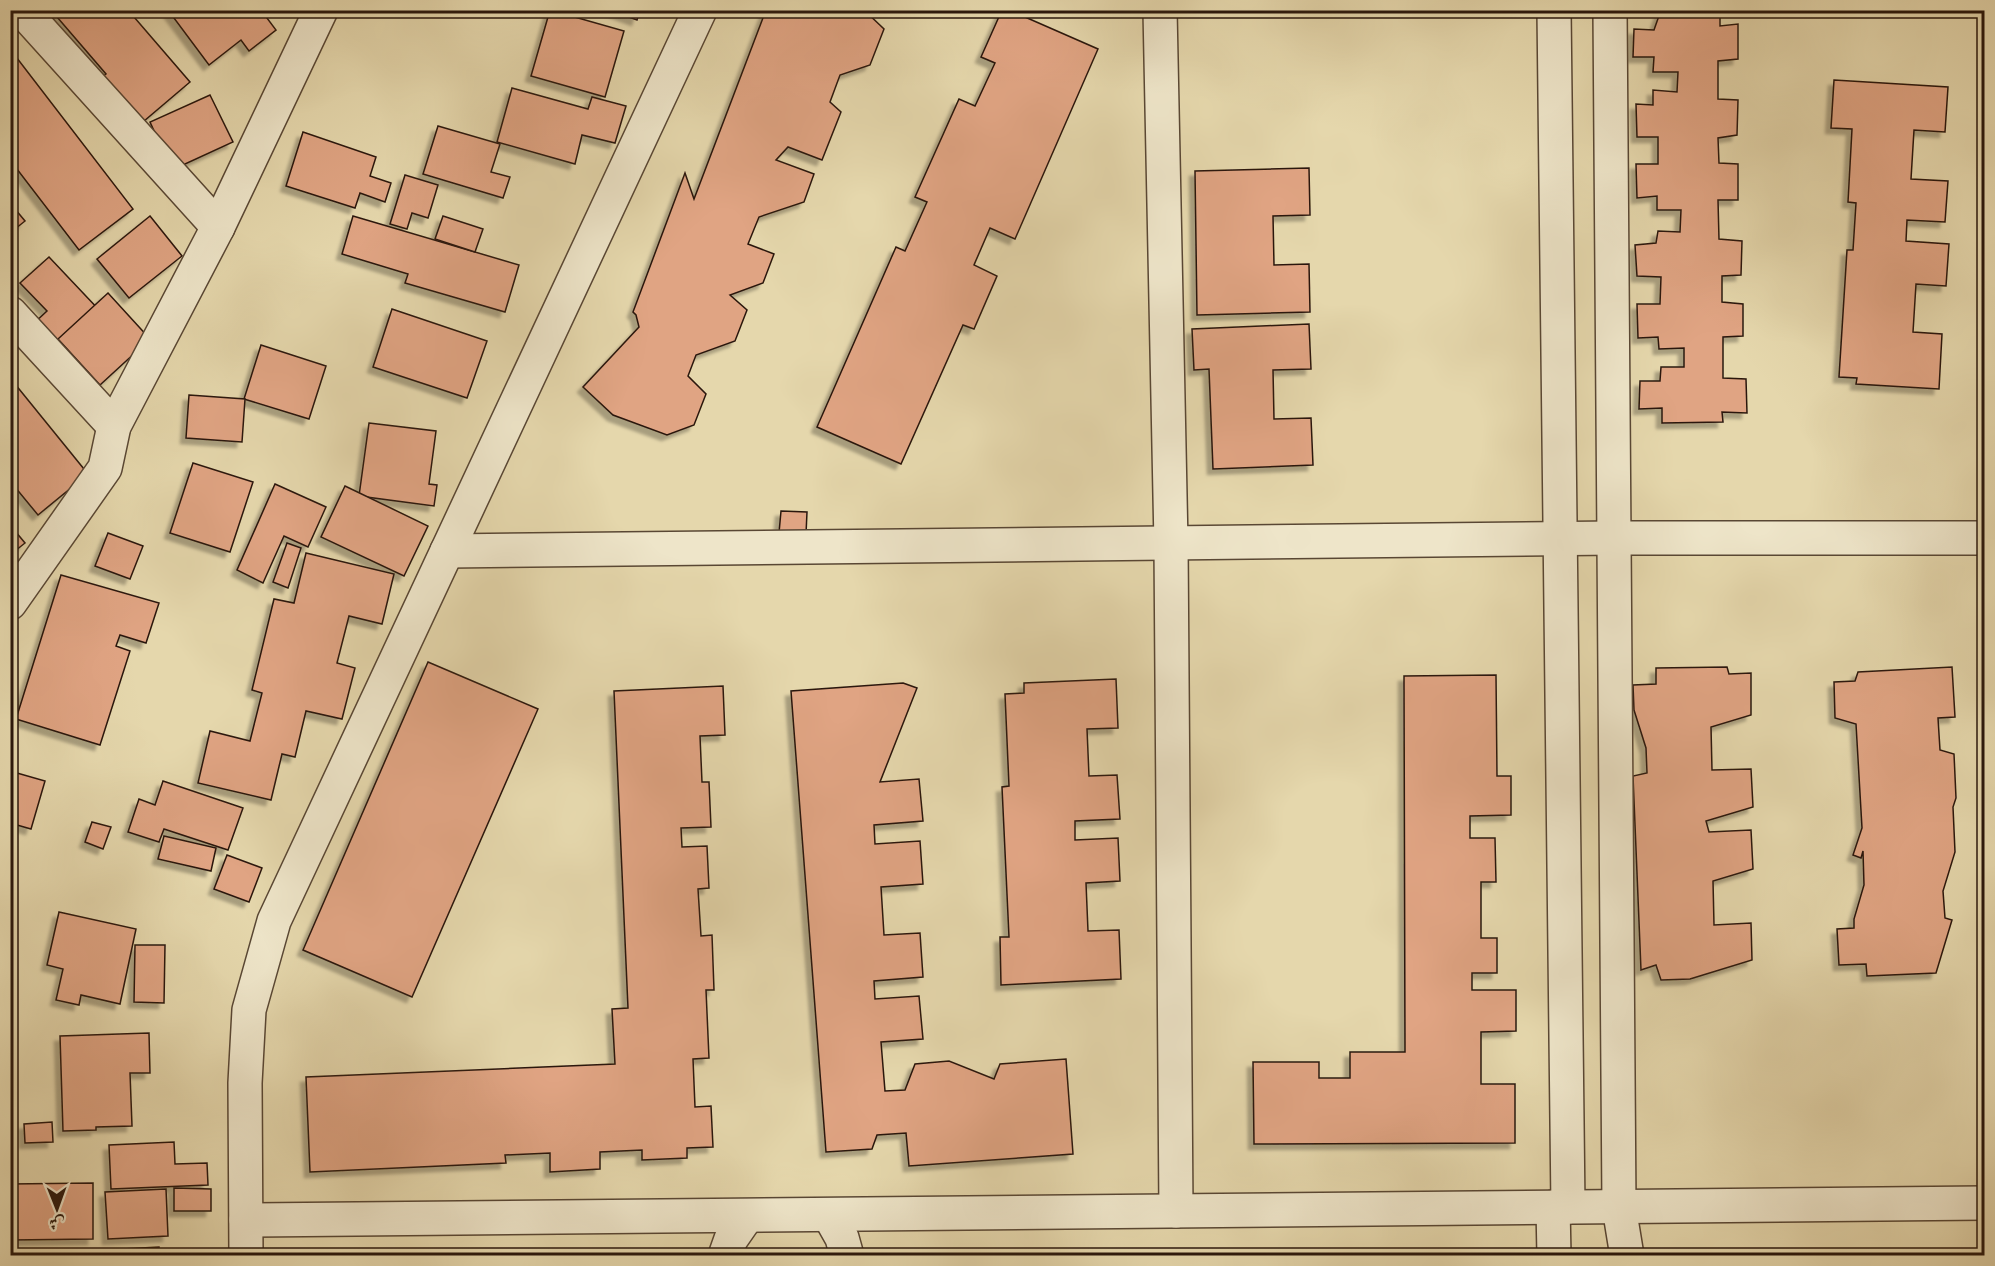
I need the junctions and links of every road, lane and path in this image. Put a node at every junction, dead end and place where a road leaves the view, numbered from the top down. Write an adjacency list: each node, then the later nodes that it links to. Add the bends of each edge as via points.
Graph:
1 (22, 10): 7 (street)
2 (700, 10): 14 (street)
3 (1161, 10): 13 (street)
4 (1554, 10): 12 (street)
5 (1610, 10): 10 (street)
6 (310, 17): 7 (street)
7 (218, 227): 9 (street)
8 (10, 313): 9 (street)
9 (114, 426): 15 (street, via 105,468)
10 (1615, 538): 11 (street); 12 (street); 18 (street)
11 (1984, 538)
12 (1562, 539): 13 (street); 17 (street)
13 (1171, 544): 14 (street); 19 (street)
14 (447, 551): 22 (street, via 274,921 249,1010)
15 (10, 603)
16 (1984, 1203): 18 (street)
17 (1561, 1207): 18 (street); 19 (street); 26 (street)
18 (1619, 1207): 27 (street)
19 (1176, 1211): 20 (street)
20 (829, 1215): 21 (street); 25 (street)
21 (747, 1216): 22 (street); 24 (street)
22 (246, 1220): 23 (street)
23 (246, 1256)
24 (725, 1256)
25 (847, 1256)
26 (1554, 1256)
27 (1627, 1256)

